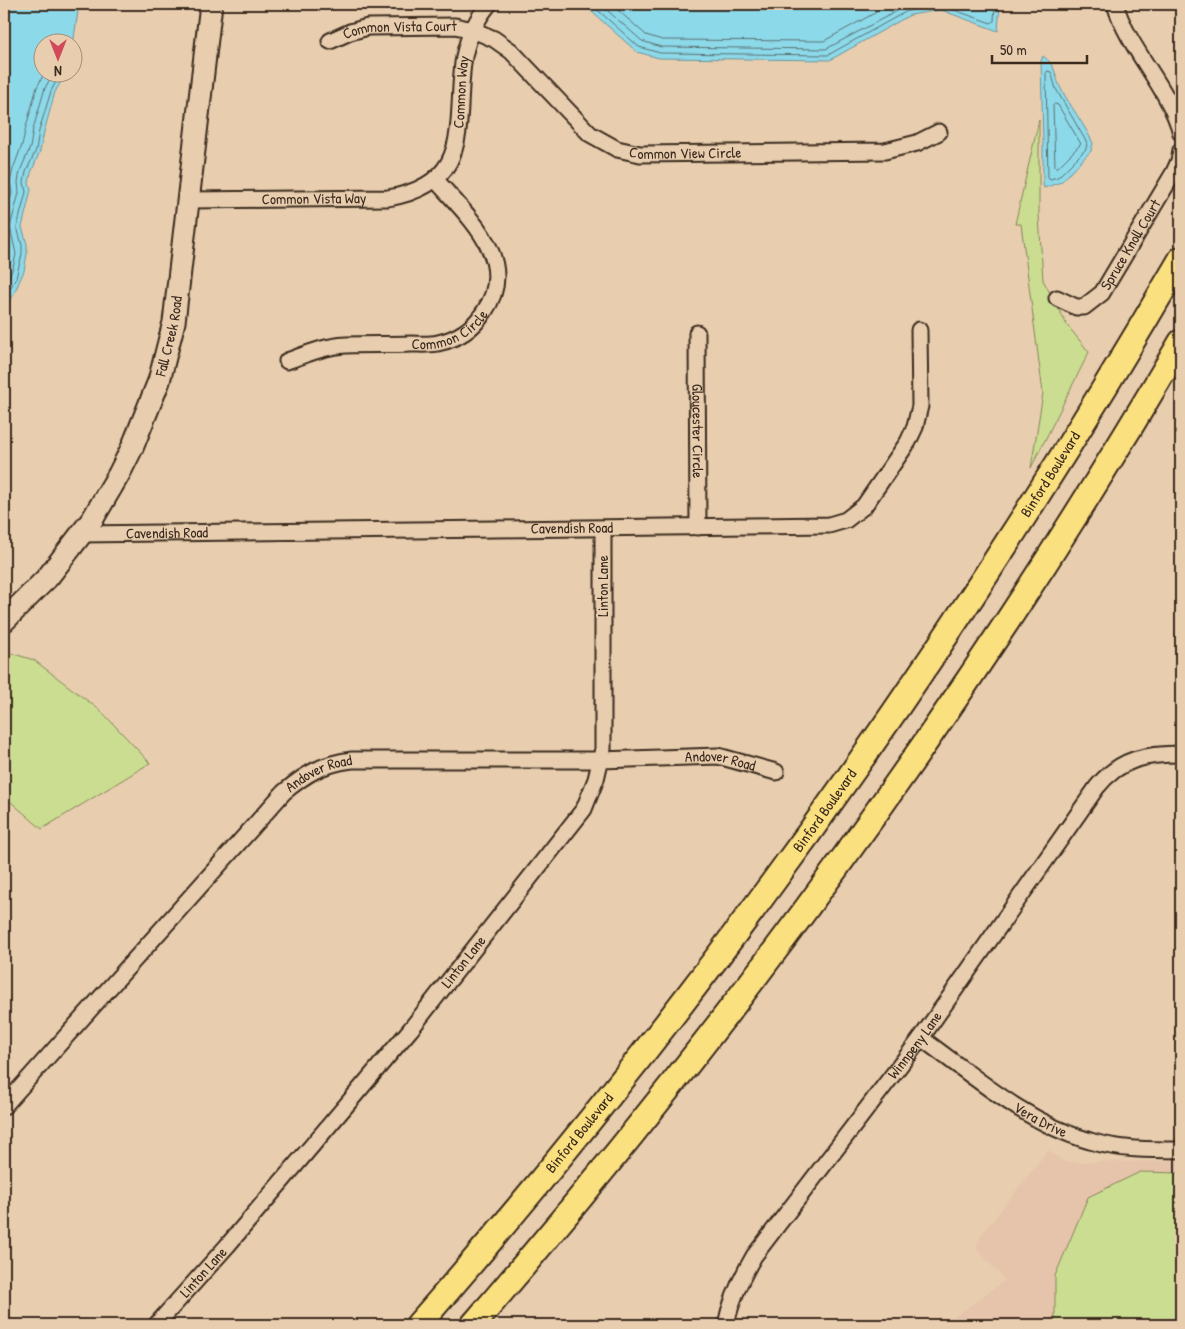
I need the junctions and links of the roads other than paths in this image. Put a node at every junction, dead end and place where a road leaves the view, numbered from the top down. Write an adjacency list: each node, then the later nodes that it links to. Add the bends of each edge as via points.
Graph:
1 (211, 4): 11 (main road, Fall Creek Road)
2 (489, 4): 4 (street, Common Way)
3 (1115, 4): 6 (street, via 1128,34)
4 (472, 30): 5 (street, Common Vista Court, via 455,26 368,27); 7 (street, Common View Circle, via 494,39 511,51 590,134 628,152 652,155 885,151 917,143); 10 (street, Common Way, via 464,61 459,138 450,160)
5 (330, 41)
6 (1177, 103): 8 (street)
7 (939, 132)
8 (1181, 133)
9 (1181, 150): 13 (street, Spruce Knoll Court, via 1174,172 1102,293 1084,307 1076,307)
10 (435, 179): 11 (street, Common Vista Way, via 418,190 388,198); 17 (street, Common Circle, via 482,234 493,255 494,289 478,320 460,336 438,343 345,345 316,350)
11 (189, 200): 20 (main road, Fall Creek Road, via 174,322 159,381 119,474)
12 (1181, 259): 29 (main road, Binford Boulevard, via 1005,545 817,820 595,1113)
13 (1057, 298)
14 (919, 330): 18 (street, Cavendish Road, via 920,400 915,427 860,510 846,520 823,526)
15 (697, 334): 18 (street, Gloucester Circle)
16 (1181, 342): 30 (main road, via 1042,568 976,668 797,922 683,1071)
17 (288, 361)
18 (698, 527): 19 (street, Cavendish Road)
19 (603, 529): 20 (street, Cavendish Road); 23 (street, Linton Lane)
20 (82, 534): 21 (main road, Fall Creek Road, via 48,577)
21 (4, 621)
22 (1181, 754): 25 (street, Winnpeny Lane, via 1141,757 1106,777)
23 (601, 760): 24 (street, Andover Road, via 718,756); 26 (street, Andover Road, via 352,760 307,774 284,792); 28 (street, Linton Lane, via 593,788 579,816 520,892 410,1030)
24 (776, 772)
25 (921, 1038): 27 (street, Vera Drive, via 1011,1104 1057,1130 1119,1148); 31 (street, Winnpeny Lane, via 754,1256 734,1292)
26 (4, 1106)
27 (1181, 1150)
28 (156, 1325)
29 (418, 1325)
30 (473, 1325)
31 (726, 1325)

